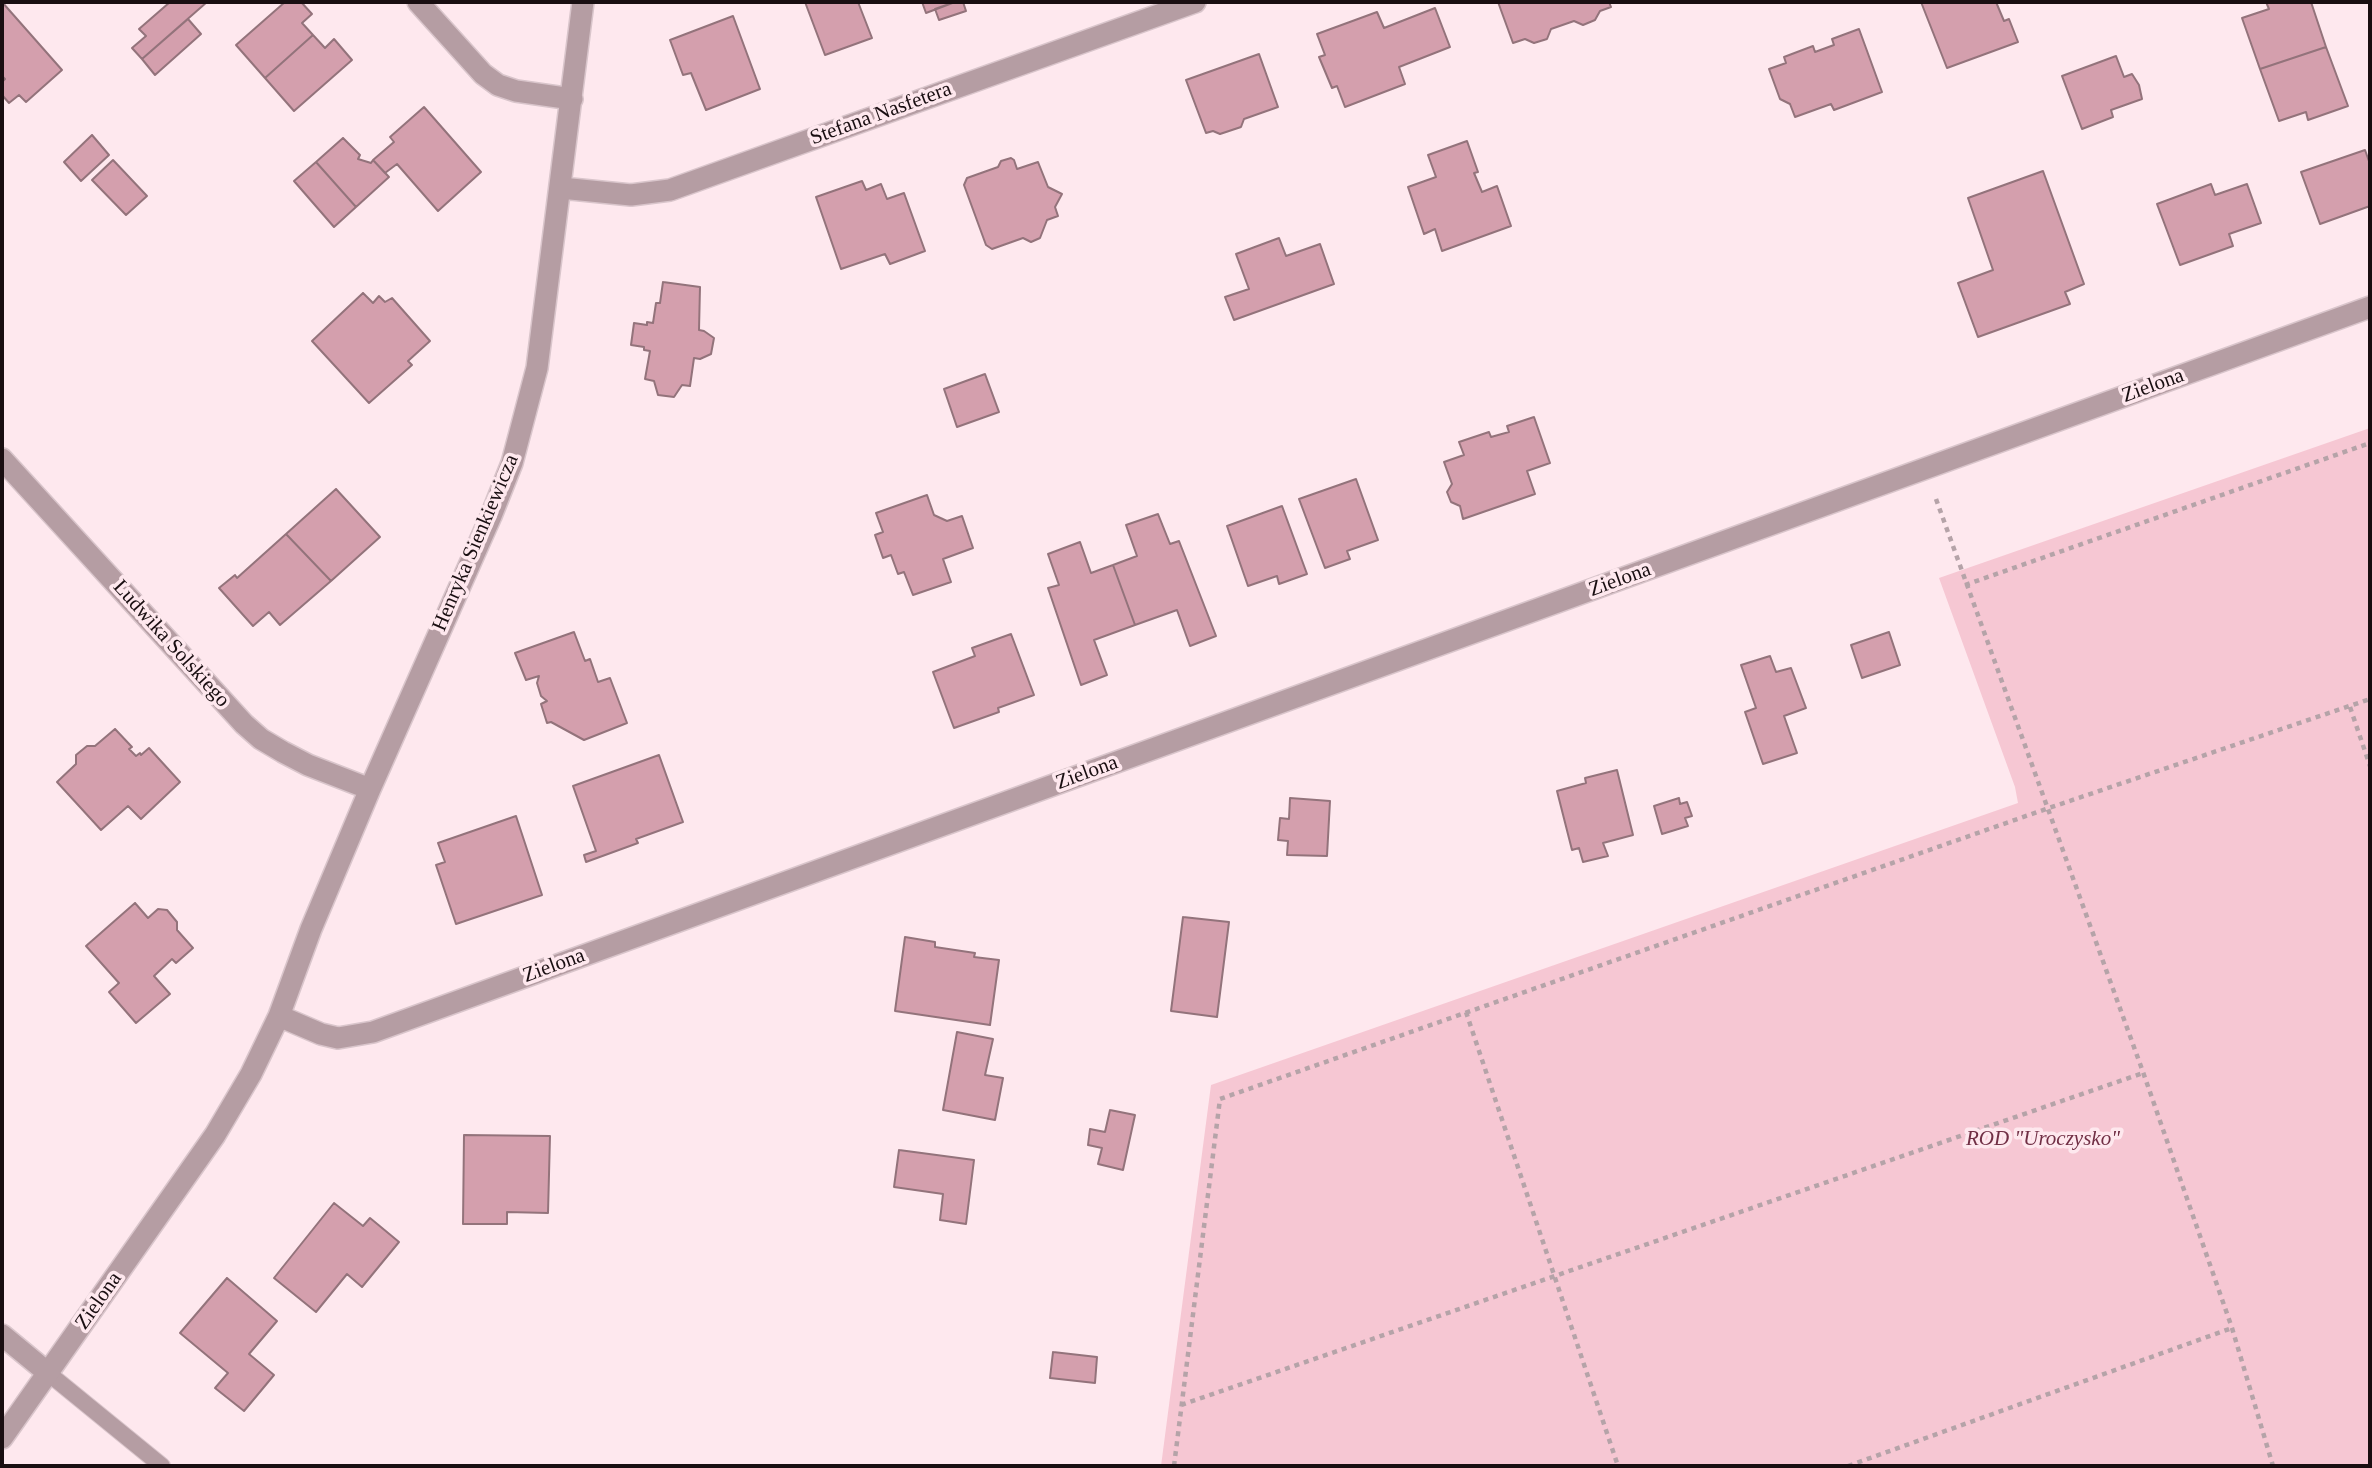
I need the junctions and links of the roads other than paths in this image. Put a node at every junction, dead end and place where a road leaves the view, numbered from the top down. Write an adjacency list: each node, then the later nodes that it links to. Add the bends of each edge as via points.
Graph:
1 (418, 2): 4 (street, via 498,85)
2 (583, 2): 4 (street, Henryka Sienkiewicza)
3 (1195, 2): 5 (street, Stefana Nasfetera, via 670,190 631,195)
4 (572, 99): 5 (street, Henryka Sienkiewicza)
5 (561, 188): 8 (street, Henryka Sienkiewicza, via 537,368 512,463)
6 (2370, 307): 9 (street, Zielona, via 373,1032 338,1038)
7 (2, 459): 8 (street, Ludwika Solskiego, via 244,724 291,757)
8 (370, 789): 9 (street, Henryka Sienkiewicza)
9 (279, 1016): 11 (street, Zielona, via 215,1135)
10 (2, 1335): 11 (street)
11 (48, 1373): 12 (street, Zielona); 13 (lane)
12 (2, 1438)
13 (162, 1466)

